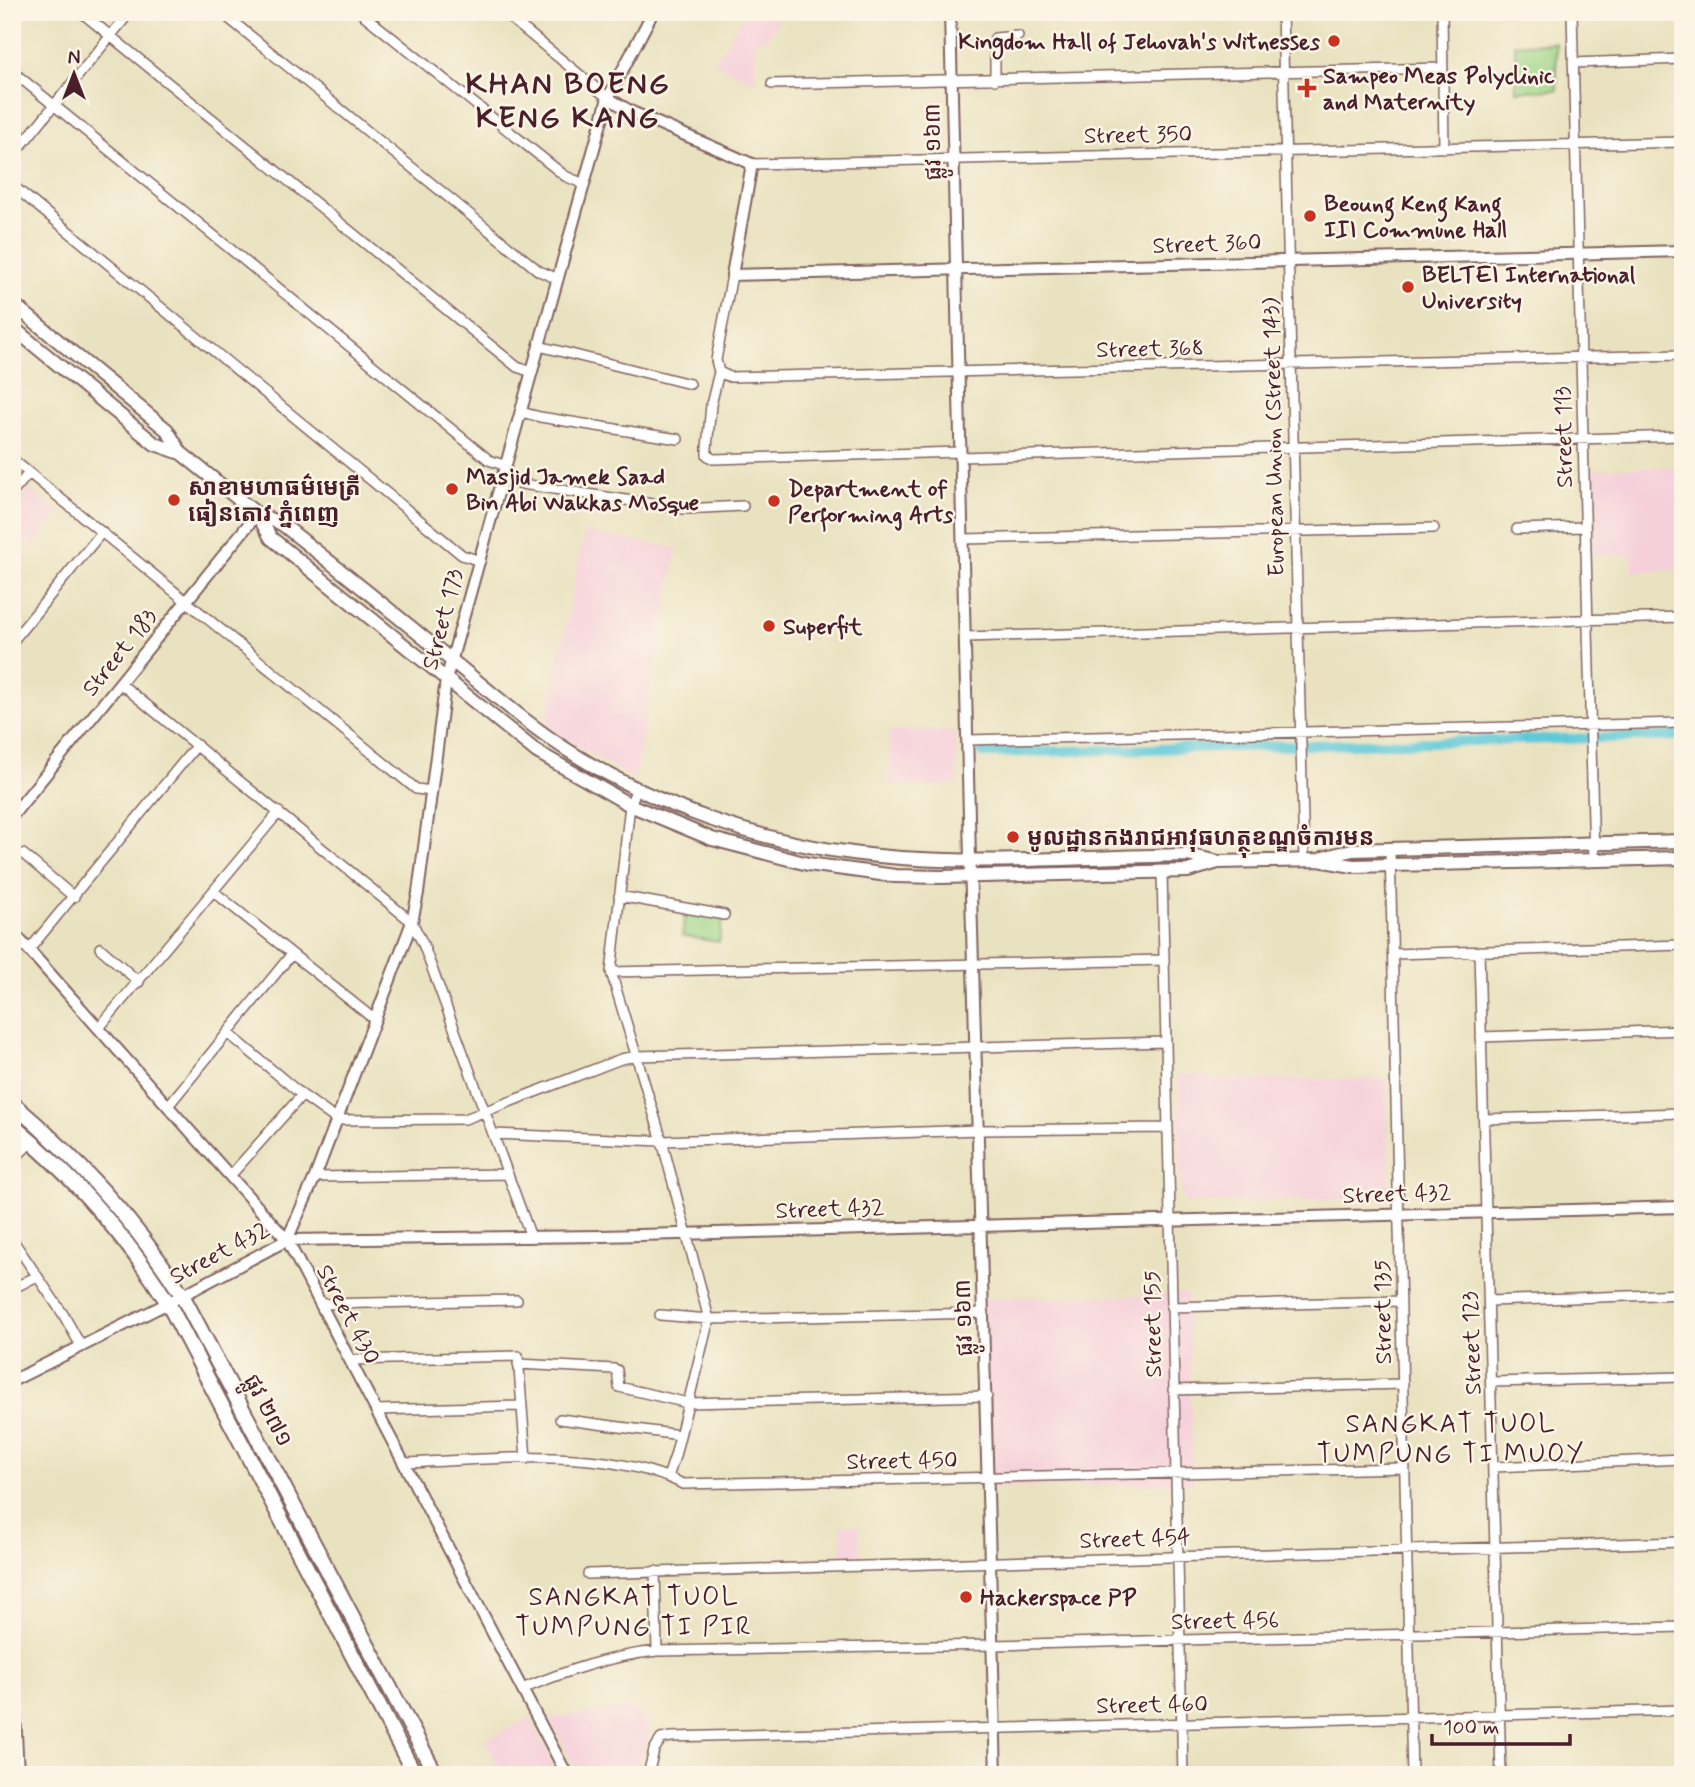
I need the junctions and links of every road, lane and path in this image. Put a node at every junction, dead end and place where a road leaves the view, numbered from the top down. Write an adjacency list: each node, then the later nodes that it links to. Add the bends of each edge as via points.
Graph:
1 (81, 12): 11 (street)
2 (130, 12): 11 (street)
3 (220, 12): 37 (street, via 539,271)
4 (360, 12): 30 (street, via 565,176)
5 (503, 12): 21 (street)
6 (950, 12): 19 (street, ផ្លូវ ១៦៣)
7 (1282, 12): 16 (street, European Union (Street 143))
8 (1442, 12): 15 (street)
9 (1572, 12): 14 (street, Street 113)
10 (648, 14): 21 (street, Street 173)
11 (111, 36): 22 (street); 44 (street, via 517,367)
12 (1018, 36): 18 (street, via 995,38)
13 (1683, 59): 14 (street)
14 (1573, 62): 24 (street, Street 113)
15 (1443, 68): 16 (street); 25 (street)
16 (1283, 71): 18 (street); 26 (street, European Union (Street 143))
17 (12, 72): 22 (street)
18 (995, 80): 19 (street)
19 (952, 81): 20 (street); 28 (street, ផ្លូវ ១៦៣)
20 (772, 84)
21 (608, 98): 29 (street, Street 350); 30 (street, Street 173)
22 (54, 105): 27 (street); 56 (street, via 489,460)
23 (1683, 142): 24 (street, Street 350)
24 (1575, 145): 25 (street, Street 350); 33 (street, Street 113)
25 (1444, 148): 26 (street, Street 350)
26 (1285, 152): 28 (street, Street 350); 34 (street, European Union (Street 143))
27 (12, 157)
28 (954, 159): 29 (street, Street 350); 35 (street, ផ្លូវ ១៦៣)
29 (752, 164): 36 (street)
30 (584, 184): 37 (street, Street 173)
31 (12, 185): 68 (street, via 462,555)
32 (1683, 251): 33 (street, Street 360)
33 (1578, 254): 34 (street, Street 360); 42 (street, Street 113)
34 (1288, 261): 35 (street, Street 360); 43 (street, European Union (Street 143))
35 (957, 270): 36 (street, Street 360); 46 (street, ផ្លូវ ១៦៣)
36 (732, 275): 45 (street, via 716,360)
37 (558, 279): 40 (street, Street 173)
38 (12, 303): 53 (main road, via 167,430)
39 (12, 327): 53 (main road, via 155,444)
40 (539, 346): 44 (street, Street 173); 47 (street)
41 (1683, 355): 42 (street, Street 368)
42 (1581, 357): 43 (street, Street 368); 51 (street, Street 113)
43 (1291, 364): 46 (street, Street 368); 52 (street, European Union (Street 143))
44 (532, 372): 48 (street, Street 173)
45 (719, 372): 46 (street, Street 368, via 730,377); 54 (street, via 707,448 713,459)
46 (959, 372): 54 (street, ផ្លូវ ១៦៣)
47 (690, 384)
48 (521, 412): 50 (street); 56 (street, Street 173)
49 (1683, 436): 51 (street)
50 (678, 439)
51 (1583, 440): 52 (street); 62 (street, Street 113)
52 (1293, 448): 54 (street); 65 (street, European Union (Street 143))
53 (181, 453): 61 (main road)
54 (961, 454): 67 (street, ផ្លូវ ១៦៣)
55 (12, 459): 57 (street)
56 (506, 466): 58 (street, Street 173)
57 (29, 473): 59 (street); 66 (street)
58 (502, 479): 60 (street, via 684,509); 68 (street, Street 173)
59 (12, 493)
60 (743, 506)
61 (257, 514): 69 (main road, via 282,524); 70 (street, Street 183); 71 (main road, via 271,538)
62 (1585, 527): 64 (street); 73 (street, Street 113)
63 (1434, 528): 65 (street)
64 (1517, 529)
65 (1295, 531): 67 (street); 74 (street, European Union (Street 143))
66 (102, 532): 70 (street); 76 (street)
67 (963, 539): 75 (street, ផ្លូវ ១៦៣)
68 (480, 561): 77 (street, Street 173)
69 (376, 600): 71 (main road); 77 (main road)
70 (187, 602): 79 (street, Street 183); 86 (street, via 416,789)
71 (365, 614): 78 (main road)
72 (1683, 617): 73 (street)
73 (1587, 620): 74 (street); 81 (street, Street 113)
74 (1298, 628): 75 (street); 82 (street, European Union (Street 143))
75 (965, 637): 83 (street, ផ្លូវ ១៦៣)
76 (12, 642)
77 (452, 661): 78 (street, Street 173); 85 (main road, via 547,737)
78 (446, 680): 86 (street, Street 173); 87 (main road, via 537,752)
79 (121, 684): 84 (street); 89 (street, Street 183)
80 (1683, 723): 81 (street)
81 (1590, 729): 82 (street); 91 (street, Street 113)
82 (1300, 737): 83 (street); 97 (street, European Union (Street 143))
83 (968, 740): 96 (street, ផ្លូវ ១៦៣)
84 (197, 746): 88 (street); 107 (street)
85 (637, 788): 87 (street); 94 (main road, via 745,830)
86 (432, 791): 109 (street, Street 173)
87 (630, 805): 102 (main road, via 739,847); 106 (street)
88 (279, 812): 105 (street); 109 (street)
89 (12, 816)
90 (1683, 841): 91 (main road)
91 (1593, 844): 92 (main road); 99 (street, Street 113)
92 (1390, 849): 98 (main road, via 1352,850); 101 (street, Street 135)
93 (23, 854): 107 (street)
94 (857, 854): 96 (main road); 102 (main road)
95 (1683, 858): 99 (main road)
96 (970, 859): 100 (main road, via 1187,855); 104 (street, ផ្លូវ ១៦៣)
97 (1304, 860): 98 (main road); 100 (main road)
98 (1319, 860): 101 (main road)
99 (1594, 860): 101 (main road)
100 (1219, 862): 103 (main road, via 1188,871)
101 (1391, 866): 115 (street, Street 135)
102 (855, 872): 104 (main road)
103 (1162, 872): 104 (main road); 117 (street, Street 155)
104 (971, 876): 118 (street, ផ្លូវ ១៦៣)
105 (213, 891): 116 (street); 120 (street)
106 (620, 896): 108 (street); 119 (street)
107 (74, 897): 113 (street)
108 (724, 915)
109 (412, 922): 121 (street, Street 173); 132 (street)
110 (12, 930): 113 (street, Street 430)
111 (1683, 945): 114 (street)
112 (100, 948): 120 (street)
113 (29, 950): 122 (street, Street 430)
114 (1479, 951): 115 (street); 125 (street, Street 123)
115 (1393, 954): 148 (street, Street 135)
116 (291, 955): 121 (street); 124 (street)
117 (1164, 960): 118 (street); 126 (street, Street 155)
118 (973, 964): 119 (street); 127 (street, ផ្លូវ ១៦៣)
119 (611, 972): 128 (street)
120 (139, 982): 122 (street)
121 (375, 1020): 135 (street, Street 173)
122 (99, 1028): 131 (street, Street 430)
123 (1683, 1030): 125 (street)
124 (228, 1033): 129 (street); 131 (street)
125 (1481, 1037): 134 (street, Street 123)
126 (1166, 1042): 127 (street); 137 (street, Street 155)
127 (976, 1046): 128 (street); 138 (street, ផ្លូវ ១៦៣)
128 (636, 1056): 132 (street); 141 (street)
129 (302, 1095): 135 (street); 144 (street)
130 (12, 1103): 158 (main road, ផ្លូវ ២៧១, via 127,1217)
131 (168, 1106): 144 (street, Street 430)
132 (485, 1112): 135 (street, via 465,1119); 139 (street)
133 (1683, 1113): 134 (street)
134 (1483, 1119): 147 (street, Street 123)
135 (337, 1120): 145 (street, Street 173)
136 (12, 1125): 140 (main road, ផ្លូវ ២៧១)
137 (1167, 1128): 138 (street); 149 (street, Street 155)
138 (979, 1130): 141 (street); 150 (street, ផ្លូវ ១៦៣)
139 (494, 1134): 141 (street); 143 (street)
140 (32, 1141): 142 (street); 162 (main road, ផ្លូវ ២៧១, via 113,1225)
141 (662, 1141): 151 (street)
142 (12, 1161)
143 (508, 1174): 145 (street); 152 (street)
144 (230, 1176): 154 (street, Street 430)
145 (315, 1177): 154 (street, Street 173)
146 (1683, 1207): 147 (street, Street 432)
147 (1486, 1212): 148 (street, Street 432); 160 (street, Street 123)
148 (1399, 1214): 149 (street, Street 432); 161 (street, Street 135)
149 (1170, 1220): 150 (street, Street 432); 164 (street, Street 155)
150 (982, 1225): 151 (street, Street 432); 165 (street, ផ្លូវ ១៦៣)
151 (685, 1233): 152 (street, Street 432); 167 (street)
152 (531, 1237): 154 (street, Street 432)
153 (12, 1239): 155 (street)
154 (287, 1240): 158 (street, Street 432); 163 (street, Street 430)
155 (37, 1276): 156 (street); 168 (street)
156 (12, 1289)
157 (1683, 1294): 160 (street)
158 (183, 1295): 162 (street, Street 432); 212 (main road, ផ្លូវ ២៧១)
159 (517, 1300): 163 (street)
160 (1489, 1300): 173 (street, Street 123)
161 (1401, 1301): 164 (street); 174 (street, Street 135)
162 (168, 1303): 168 (street, Street 432); 211 (main road, ផ្លូវ ២៧១)
163 (320, 1304): 169 (street, Street 430)
164 (1171, 1307): 175 (street, Street 155)
165 (984, 1313): 167 (street); 176 (street, ផ្លូវ ១៦៣)
166 (660, 1315): 167 (street)
167 (709, 1319): 177 (street)
168 (82, 1346): 172 (street, Street 432)
169 (350, 1360): 170 (street); 179 (street, Street 430)
170 (518, 1360): 177 (street, via 614,1369 620,1387); 178 (street)
171 (1683, 1377): 173 (street)
172 (12, 1381)
173 (1491, 1382): 185 (street, Street 123)
174 (1403, 1384): 175 (street); 186 (street, Street 135)
175 (1173, 1390): 187 (street, Street 155)
176 (987, 1396): 177 (street); 189 (street, ផ្លូវ ១៦៣)
177 (688, 1403): 181 (street)
178 (522, 1406): 179 (street); 182 (street)
179 (376, 1410): 184 (street, Street 430)
180 (560, 1419): 181 (street)
181 (680, 1436): 188 (street)
182 (526, 1459): 184 (street, Street 450); 188 (street, Street 450, via 625,1466)
183 (1683, 1459): 185 (street)
184 (404, 1463): 203 (street, Street 430)
185 (1493, 1467): 191 (street, Street 123)
186 (1405, 1468): 187 (street, Street 450); 192 (street, Street 135)
187 (1175, 1474): 189 (street, Street 450); 193 (street, Street 155)
188 (668, 1477): 189 (street, Street 450, via 684,1484)
189 (989, 1477): 194 (street, ផ្លូវ ១៦៣)
190 (1683, 1542): 191 (street, Street 454)
191 (1494, 1549): 192 (street, Street 454); 198 (street, Street 123)
192 (1407, 1551): 193 (street, Street 454); 199 (street, Street 135)
193 (1177, 1556): 194 (street, Street 454); 200 (street, Street 155)
194 (991, 1561): 195 (street, Street 454); 201 (street, ផ្លូវ ១៦៣)
195 (654, 1571): 196 (street, Street 454); 202 (street)
196 (588, 1574)
197 (1683, 1627): 198 (street, Street 456)
198 (1497, 1632): 199 (street, Street 456); 206 (street, Street 123)
199 (1409, 1635): 200 (street, Street 456); 207 (street, Street 135)
200 (1180, 1640): 201 (street, Street 456); 208 (street, Street 155)
201 (993, 1645): 202 (street, Street 456); 209 (street, ផ្លូវ ១៦៣)
202 (657, 1651): 203 (street, Street 456, via 602,1661)
203 (522, 1689): 213 (street, Street 430)
204 (12, 1699): 210 (street)
205 (1683, 1710): 206 (street, Street 460)
206 (1501, 1715): 207 (street, Street 460); 218 (street, Street 123)
207 (1411, 1717): 208 (street, Street 460); 217 (street, Street 135)
208 (1182, 1723): 209 (street, Street 460); 216 (street, Street 155)
209 (995, 1727): 214 (street, Street 460, via 671,1737 661,1739 654,1750); 215 (street, ផ្លូវ ១៦៣)
210 (18, 1775)
211 (415, 1775)
212 (436, 1775)
213 (567, 1775)
214 (648, 1775)
215 (996, 1775)
216 (1184, 1775)
217 (1412, 1775)
218 (1501, 1775)

